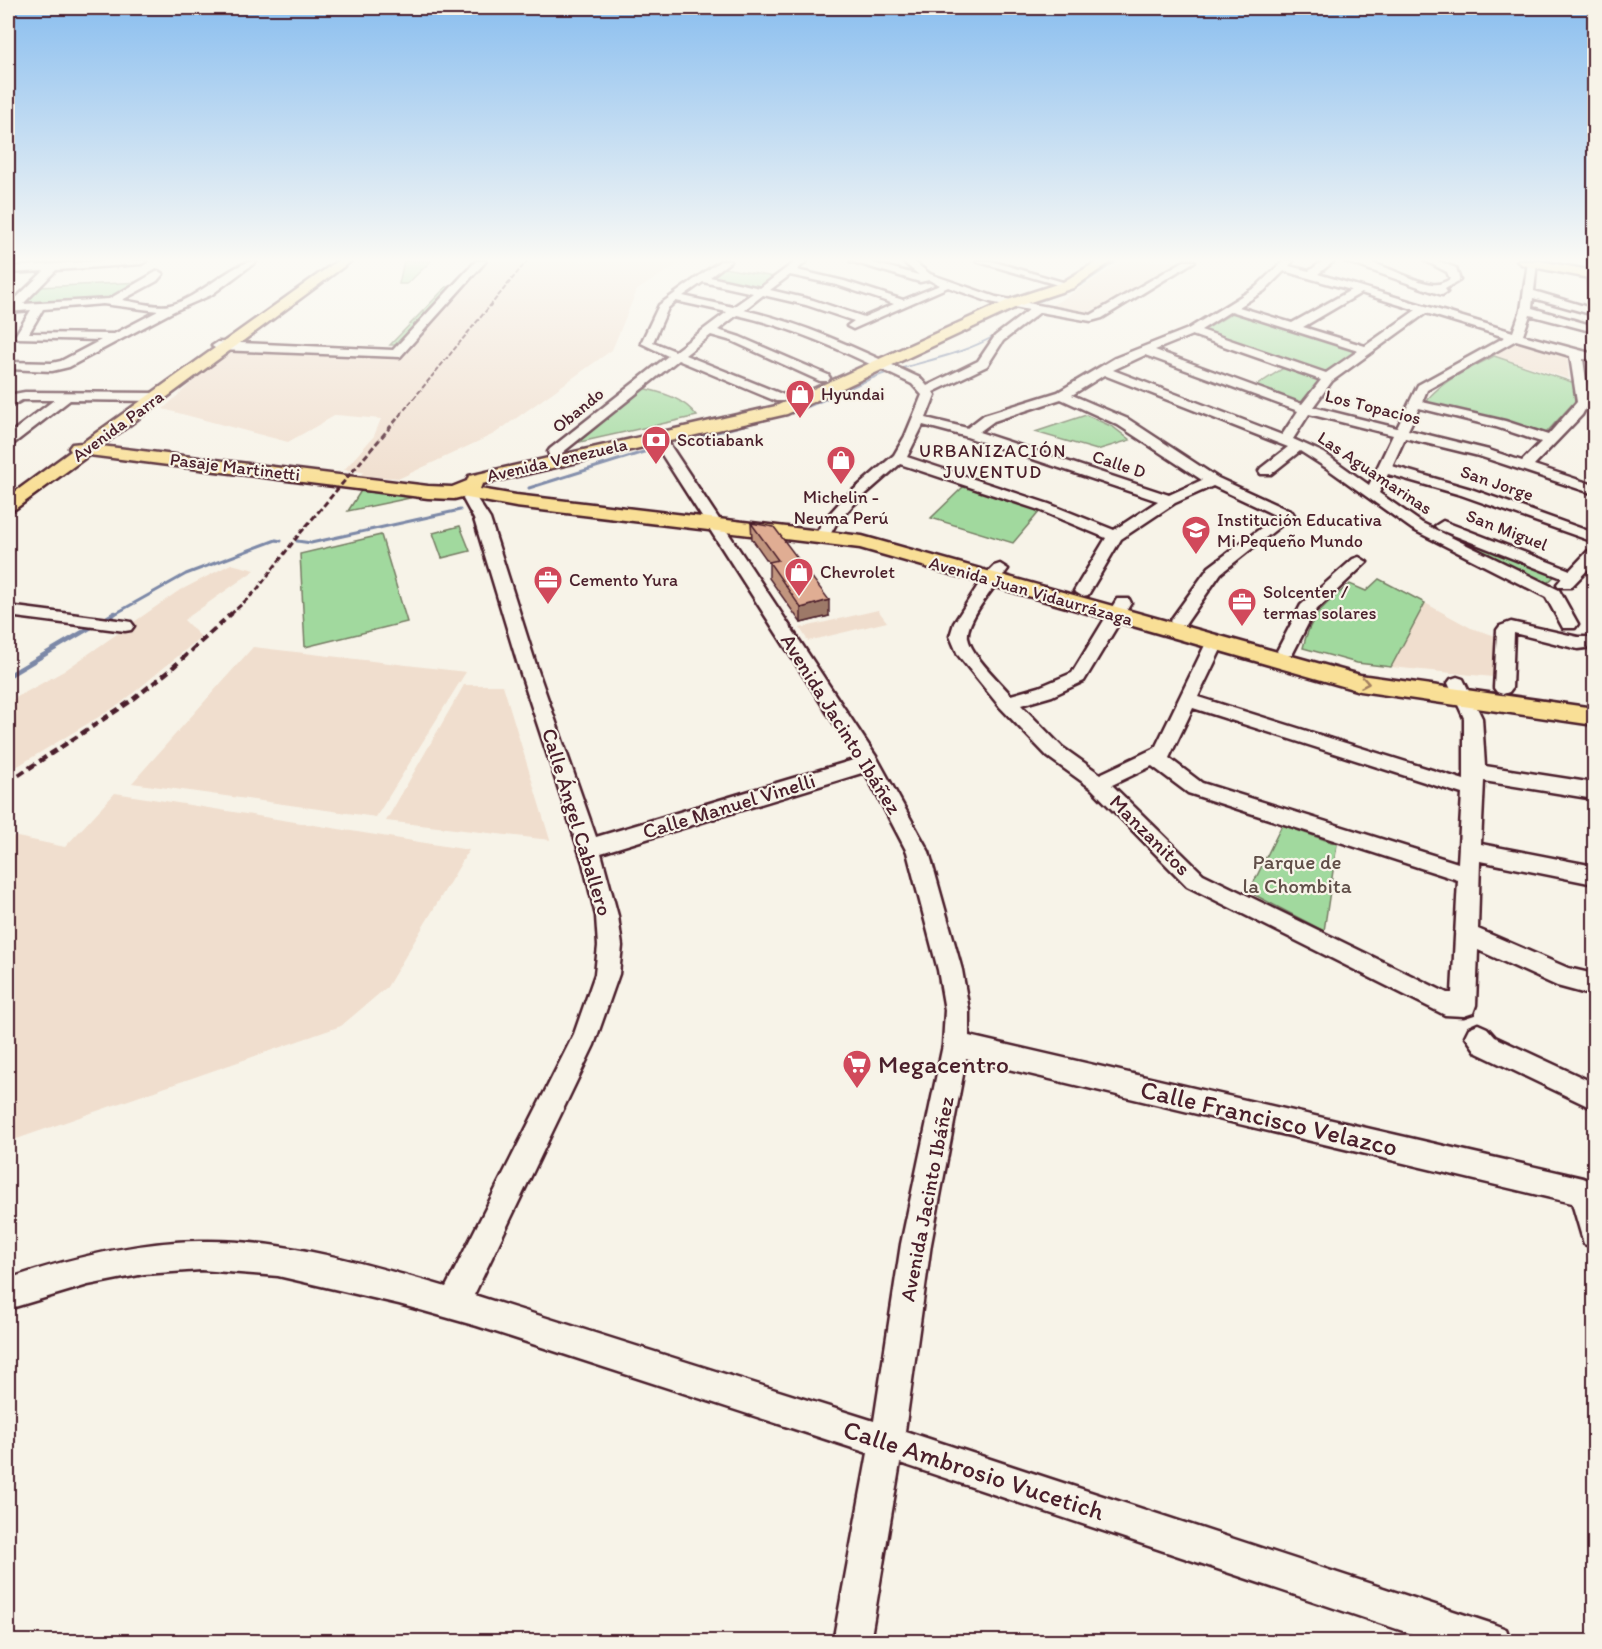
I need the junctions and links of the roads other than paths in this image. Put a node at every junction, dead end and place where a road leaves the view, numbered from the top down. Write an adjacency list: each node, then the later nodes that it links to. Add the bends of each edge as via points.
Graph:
1 (115, 338): 26 (street, via 60,366)
2 (235, 338): 19 (main road, Avenida Parra)
3 (236, 338): 19 (main road, Avenida Parra)
4 (391, 338): 22 (street)
5 (410, 338): 22 (street, via 396,354)
6 (649, 338): 24 (street, via 647,343)
7 (699, 338): 24 (street, Obando)
8 (732, 338): 29 (street)
9 (825, 338): 27 (street)
10 (931, 338): 27 (main road, Avenida Venezuela)
11 (944, 338): 27 (main road, Avenida Venezuela)
12 (1001, 338): 31 (street, via 985,355 983,363)
13 (1176, 338): 21 (street)
14 (1212, 338): 30 (street)
15 (1328, 338): 20 (street)
16 (1383, 338): 20 (street)
17 (1513, 338): 37 (street, via 1422,388)
18 (1523, 338): 23 (street)
19 (223, 347): 22 (street); 33 (main road, Avenida Parra)
20 (1366, 350): 30 (street)
21 (1146, 351): 28 (street); 38 (street, Los Topacios)
22 (376, 353)
23 (1576, 354): 25 (street); 39 (street, via 1583,402)
24 (676, 355): 35 (street); 49 (street, Obando)
25 (1594, 357)
26 (8, 366)
27 (883, 366): 29 (main road, Avenida Venezuela); 31 (street, via 916,381); 44 (main road, Avenida Venezuela, via 781,410)
28 (1102, 370): 32 (street); 47 (street, Las Aguamarinas)
29 (824, 378): 35 (main road, Avenida Venezuela)
30 (1328, 378): 38 (street)
31 (926, 391): 41 (street, via 929,395)
32 (1062, 395): 43 (street, via 989,418); 54 (street, via 1123,422)
33 (153, 397): 34 (street); 48 (main road, Avenida Parra)
34 (66, 398): 36 (street, via 18,397); 46 (street)
35 (780, 399): 49 (main road, Avenida Venezuela)
36 (8, 404)
37 (1416, 404): 42 (street); 45 (street)
38 (1305, 409): 42 (street, Los Topacios); 47 (street)
39 (1577, 412): 40 (street); 45 (street)
40 (1594, 417)
41 (919, 420): 43 (street, Calle D); 50 (street)
42 (1402, 432): 51 (street, Los Topacios); 52 (street)
43 (969, 433): 59 (street, Calle D)
44 (657, 436): 49 (main road, Avenida Venezuela); 64 (street, Avenida Jacinto Ibáñez)
45 (1550, 440): 51 (street)
46 (8, 441)
47 (1292, 444): 53 (street); 57 (street, Las Aguamarinas, via 1326,459)
48 (81, 449): 55 (main road, Pasaje Martinetti, via 393,487); 58 (main road, Avenida Parra); 61 (main road, Avenida Parra)
49 (556, 456): 55 (main road, Avenida Venezuela)
50 (898, 459): 66 (street, via 843,504); 67 (street, via 1044,507)
51 (1525, 466): 56 (street, Los Topacios)
52 (1385, 469): 57 (street); 68 (street, San Jorge, via 1466,492)
53 (1266, 471)
54 (1213, 481): 59 (street); 77 (street, via 1287,514 1215,570)
55 (461, 485): 60 (main road, Avenida Juan Vidaurrázaga); 63 (main road, Avenida Juan Vidaurrázaga); 65 (street, Calle Ángel Caballero)
56 (1594, 490)
57 (1371, 493): 62 (street, Las Aguamarinas)
58 (8, 497)
59 (1170, 500): 67 (street)
60 (516, 501): 63 (main road, Avenida Juan Vidaurrázaga); 65 (main road)
61 (8, 505)
62 (1392, 509): 72 (street, San Miguel); 74 (street, Las Aguamarinas, via 1432,534)
63 (652, 511): 64 (main road, Avenida Juan Vidaurrázaga)
64 (710, 518): 66 (main road, Avenida Juan Vidaurrázaga); 90 (street, Avenida Jacinto Ibáñez)
65 (482, 519): 94 (street, Calle Ángel Caballero)
66 (825, 531): 71 (main road, Avenida Juan Vidaurrázaga)
67 (1115, 536): 73 (street)
68 (1594, 538)
69 (1594, 555): 72 (street)
70 (1359, 562): 82 (street, via 1307,609)
71 (995, 574): 73 (main road, Avenida Juan Vidaurrázaga); 75 (main road, Avenida Juan Vidaurrázaga); 86 (street, Manzanitos, via 963,623 959,636 964,651)
72 (1574, 577): 74 (street)
73 (1082, 591): 75 (main road, Avenida Juan Vidaurrázaga)
74 (1553, 594): 78 (street)
75 (1120, 609): 77 (main road, Avenida Juan Vidaurrázaga); 81 (main road, Avenida Juan Vidaurrázaga); 86 (street, via 1078,677 1045,692)
76 (8, 611): 79 (street)
77 (1179, 621): 82 (main road, Avenida Juan Vidaurrázaga)
78 (1569, 624)
79 (117, 625)
80 (1594, 642): 83 (street, via 1578,643 1511,627 1506,630)
81 (1215, 643): 84 (main road, Avenida Juan Vidaurrázaga, one-way to 84, via 1360,683); 85 (street)
82 (1286, 651): 84 (main road, Avenida Juan Vidaurrázaga)
83 (1503, 688): 84 (main road, Avenida Juan Vidaurrázaga); 87 (main road, Avenida Juan Vidaurrázaga)
84 (1459, 689): 88 (main road, Avenida Juan Vidaurrázaga); 91 (street, via 1473,718)
85 (1187, 700): 89 (street, via 1162,753); 91 (street)
86 (1007, 702): 92 (street, Manzanitos, via 1055,752)
87 (1594, 703)
88 (1594, 717)
89 (1154, 757): 92 (street); 96 (street, via 1195,788)
90 (870, 763): 94 (street, Calle Manuel Vinelli); 101 (street, Avenida Jacinto Ibáñez, via 918,852 950,970 957,1010)
91 (1473, 781): 93 (street); 95 (street)
92 (1098, 783): 98 (street, Manzanitos, via 1195,880 1445,1004 1464,1005)
93 (1594, 791)
94 (589, 848): 105 (street, Calle Ángel Caballero, via 607,916 607,974 585,1037)
95 (1471, 851): 96 (street); 97 (street)
96 (1469, 874): 98 (street)
97 (1594, 875)
98 (1466, 934): 99 (street, via 1565,978)
99 (1594, 985)
100 (1478, 1036): 102 (street, via 1486,1045)
101 (956, 1045): 103 (street, Calle Francisco Velazco, via 1583,1192); 106 (street, Avenida Jacinto Ibáñez, via 916,1244)
102 (1594, 1096)
103 (1594, 1234)
104 (8, 1294): 105 (street, Calle Ambrosio Vucetich, via 114,1265 178,1255 229,1256 285,1261)
105 (454, 1304): 106 (street, Calle Ambrosio Vucetich)
106 (887, 1441): 107 (street, Avenida Jacinto Ibáñez); 108 (street, Calle Ambrosio Vucetich)
107 (851, 1641)
108 (1493, 1641)

